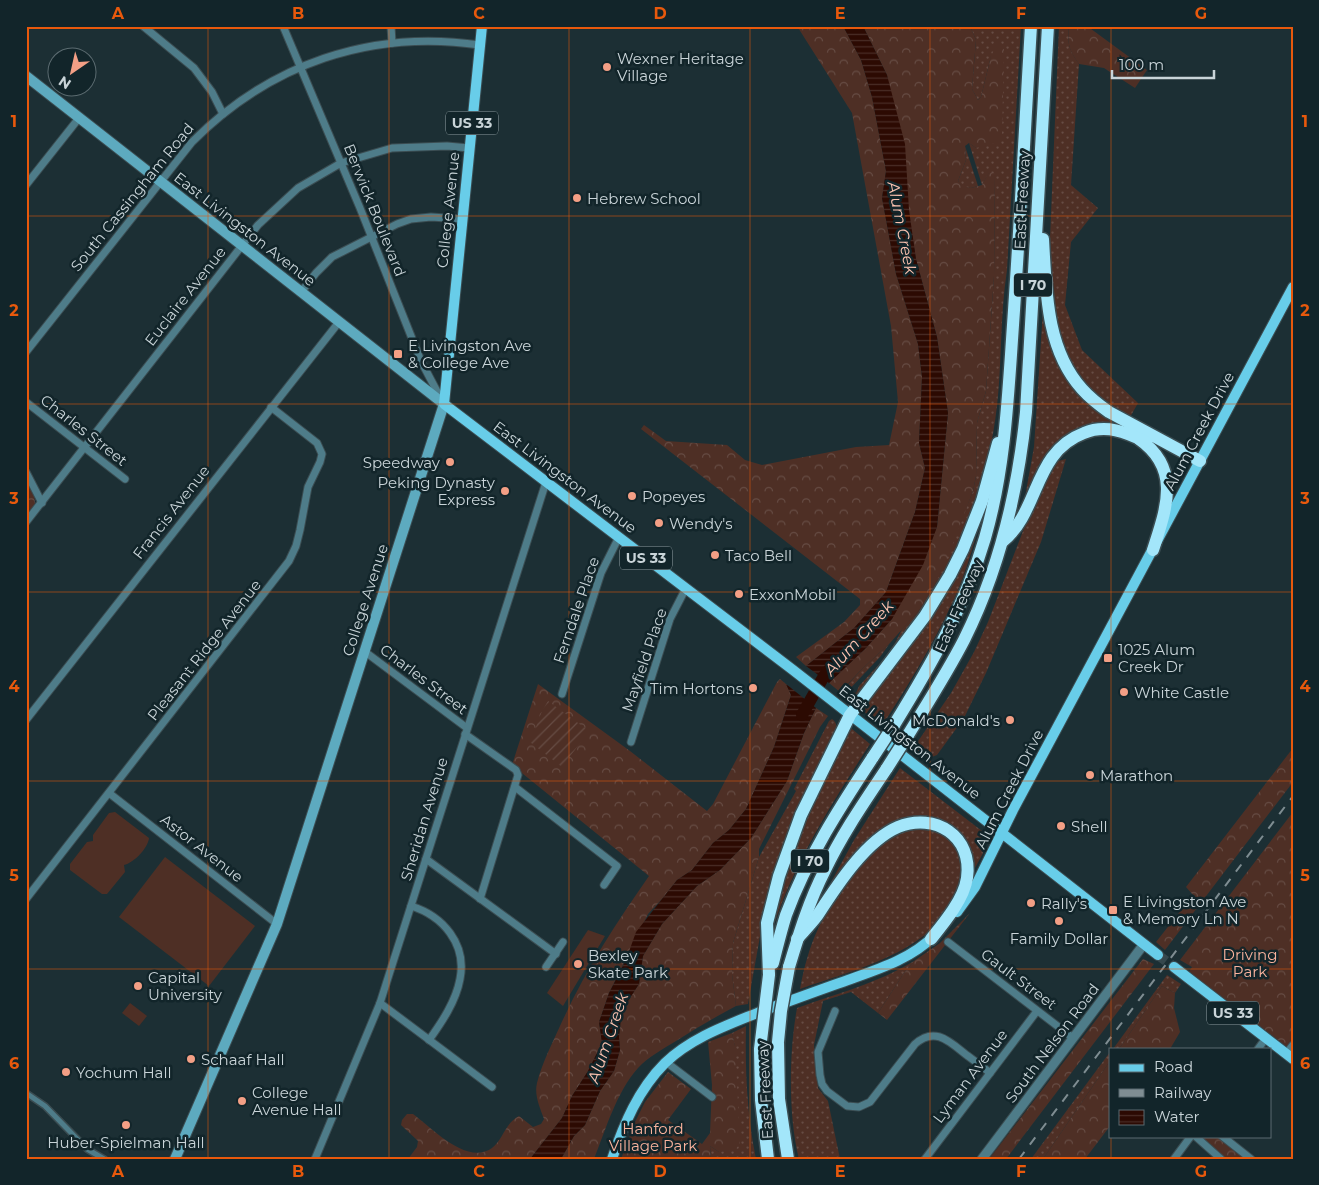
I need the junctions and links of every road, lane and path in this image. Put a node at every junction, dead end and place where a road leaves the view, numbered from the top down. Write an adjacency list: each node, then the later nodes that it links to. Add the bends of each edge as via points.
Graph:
1 (143, 26): 11 (street, via 194,68)
2 (283, 26): 9 (street, Berwick Boulevard)
3 (391, 26): 7 (street)
4 (482, 26): 8 (main road, College Avenue / US 33)
5 (1030, 26): 28 (highway, East Freeway / I 70, via 1018,267)
6 (1048, 26): 16 (highway, East Freeway / I 70)
7 (392, 43): 8 (street, South Cassingham Road, via 450,41); 9 (street, South Cassingham Road, via 328,56)
8 (480, 45): 13 (main road, College Avenue / US 33)
9 (300, 67): 11 (street, South Cassingham Road); 14 (street, Berwick Boulevard)
10 (26, 76): 12 (main road, East Livingston Avenue)
11 (223, 114): 15 (street, South Cassingham Road, via 192,142)
12 (79, 118): 15 (main road, East Livingston Avenue); 17 (street)
13 (469, 148): 14 (street, Euclaire Avenue, via 392,148); 18 (main road, College Avenue / US 33)
14 (341, 163): 19 (street, Berwick Boulevard); 20 (street, Euclaire Avenue, via 298,188 258,225)
15 (160, 181): 20 (main road, East Livingston Avenue); 24 (street, South Cassingham Road)
16 (1039, 184): 31 (highway, via 1047,303 1054,336 1072,376 1083,391 1109,412); 38 (highway, East Freeway / I 70, via 1023,442)
17 (26, 185)
18 (462, 220): 19 (street, via 411,219); 26 (main road, College Avenue / US 33)
19 (372, 236): 22 (street, via 332,257); 26 (street, Berwick Boulevard, via 421,361)
20 (242, 246): 22 (main road, East Livingston Avenue); 30 (street, Euclaire Avenue)
21 (1293, 286): 31 (main road, Alum Creek Drive)
22 (301, 292): 23 (main road, East Livingston Avenue)
23 (339, 322): 26 (main road, East Livingston Avenue); 27 (street, Francis Avenue)
24 (26, 352)
25 (26, 402): 30 (street, Charles Street)
26 (444, 404): 34 (main road, East Livingston Avenue / US 33); 41 (main road, College Avenue)
27 (272, 407): 44 (street, Francis Avenue); 48 (street, Pleasant Ridge Avenue, via 317,443 322,454 308,488 296,546 278,576)
28 (1005, 433): 43 (highway, via 997,444 982,502 950,576 925,616); 65 (highway, East Freeway / I 70, bridge, via 992,513 968,589 924,676 840,807 804,873 786,915)
29 (1135, 437): 31 (highway, via 1188,464); 38 (highway, via 1105,428 1086,432 1059,447 1046,464 1013,532); 39 (highway, via 1157,456 1168,488 1164,516)
30 (84, 447): 33 (street, Charles Street); 35 (street, Euclaire Avenue)
31 (1200, 462): 39 (main road, Alum Creek Drive)
32 (26, 472): 35 (street)
33 (125, 479)
34 (546, 482): 37 (main road, East Livingston Avenue / US 33); 45 (street, Sheridan Avenue)
35 (42, 503): 36 (street, Euclaire Avenue)
36 (26, 522)
37 (618, 537): 40 (main road, East Livingston Avenue / US 33); 42 (street, Ferndale Place, via 601,573)
38 (1003, 541): 56 (highway, East Freeway / I 70, bridge, via 967,634 826,867)
39 (1153, 550): 49 (main road, Alum Creek Drive)
40 (686, 588): 43 (main road, East Livingston Avenue / US 33); 46 (street, Mayfield Place, via 670,619)
41 (364, 651): 45 (street, Charles Street); 55 (main road, College Avenue)
42 (562, 694)
43 (850, 715): 49 (main road, East Livingston Avenue / US 33); 65 (highway, via 801,815 779,876 768,922)
44 (26, 720)
45 (466, 731): 47 (street, Charles Street, via 516,770); 50 (street, Sheridan Avenue)
46 (631, 742)
47 (515, 787): 51 (street, via 616,866); 53 (street)
48 (109, 794): 52 (street, Pleasant Ridge Avenue); 55 (street, Astor Avenue)
49 (1002, 833): 57 (main road, Alum Creek Drive, via 975,887); 60 (main road, East Livingston Avenue / US 33)
50 (426, 859): 53 (street); 54 (street, Sheridan Avenue)
51 (604, 885)
52 (26, 899)
53 (480, 899): 61 (street)
54 (411, 906): 66 (street, Sheridan Avenue); 71 (street, via 446,927 460,954 459,984 450,1007)
55 (277, 924): 84 (main road, College Avenue)
56 (797, 939): 57 (highway, via 861,856 890,831 920,822 935,824 950,832 959,842 968,863 962,894); 88 (highway, East Freeway / I 70, bridge, via 781,1011 778,1042 779,1100)
57 (931, 940): 75 (main road, Alum Creek Drive, via 882,968 726,1025 698,1039)
58 (563, 942): 61 (street)
59 (948, 942): 67 (street, Gault Street)
60 (1144, 944): 62 (main road, East Livingston Avenue / US 33); 69 (street, South Nelson Road)
61 (556, 954): 63 (street)
62 (1158, 955)
63 (546, 967)
64 (1174, 967): 70 (main road, US 33)
65 (769, 975): 87 (highway, East Freeway / I 70, bridge, via 760,1049 760,1100)
66 (380, 1003): 71 (street); 85 (street, Sheridan Avenue)
67 (1038, 1011): 69 (street, Gault Street); 76 (street, Lyman Avenue)
68 (835, 1012): 76 (street, via 818,1052 822,1084 847,1106 866,1105 875,1097 921,1038 940,1036)
69 (1073, 1038): 90 (street, South Nelson Road)
70 (1266, 1038): 73 (street); 74 (main road, US 33)
71 (429, 1040): 77 (street)
72 (1293, 1045): 74 (street)
73 (1259, 1048)
74 (1289, 1057)
75 (666, 1062): 79 (street); 86 (main road, Alum Creek Drive, via 637,1100)
76 (990, 1073): 89 (street, Lyman Avenue)
77 (492, 1087)
78 (26, 1093): 83 (street, via 45,1106 87,1148)
79 (712, 1096)
80 (1190, 1138): 91 (street)
81 (1197, 1138): 92 (street)
82 (1225, 1138): 93 (street)
83 (104, 1159)
84 (175, 1159)
85 (315, 1159)
86 (612, 1159)
87 (768, 1159)
88 (788, 1159)
89 (925, 1159)
90 (982, 1159)
91 (1174, 1159)
92 (1221, 1159)
93 (1251, 1159)

